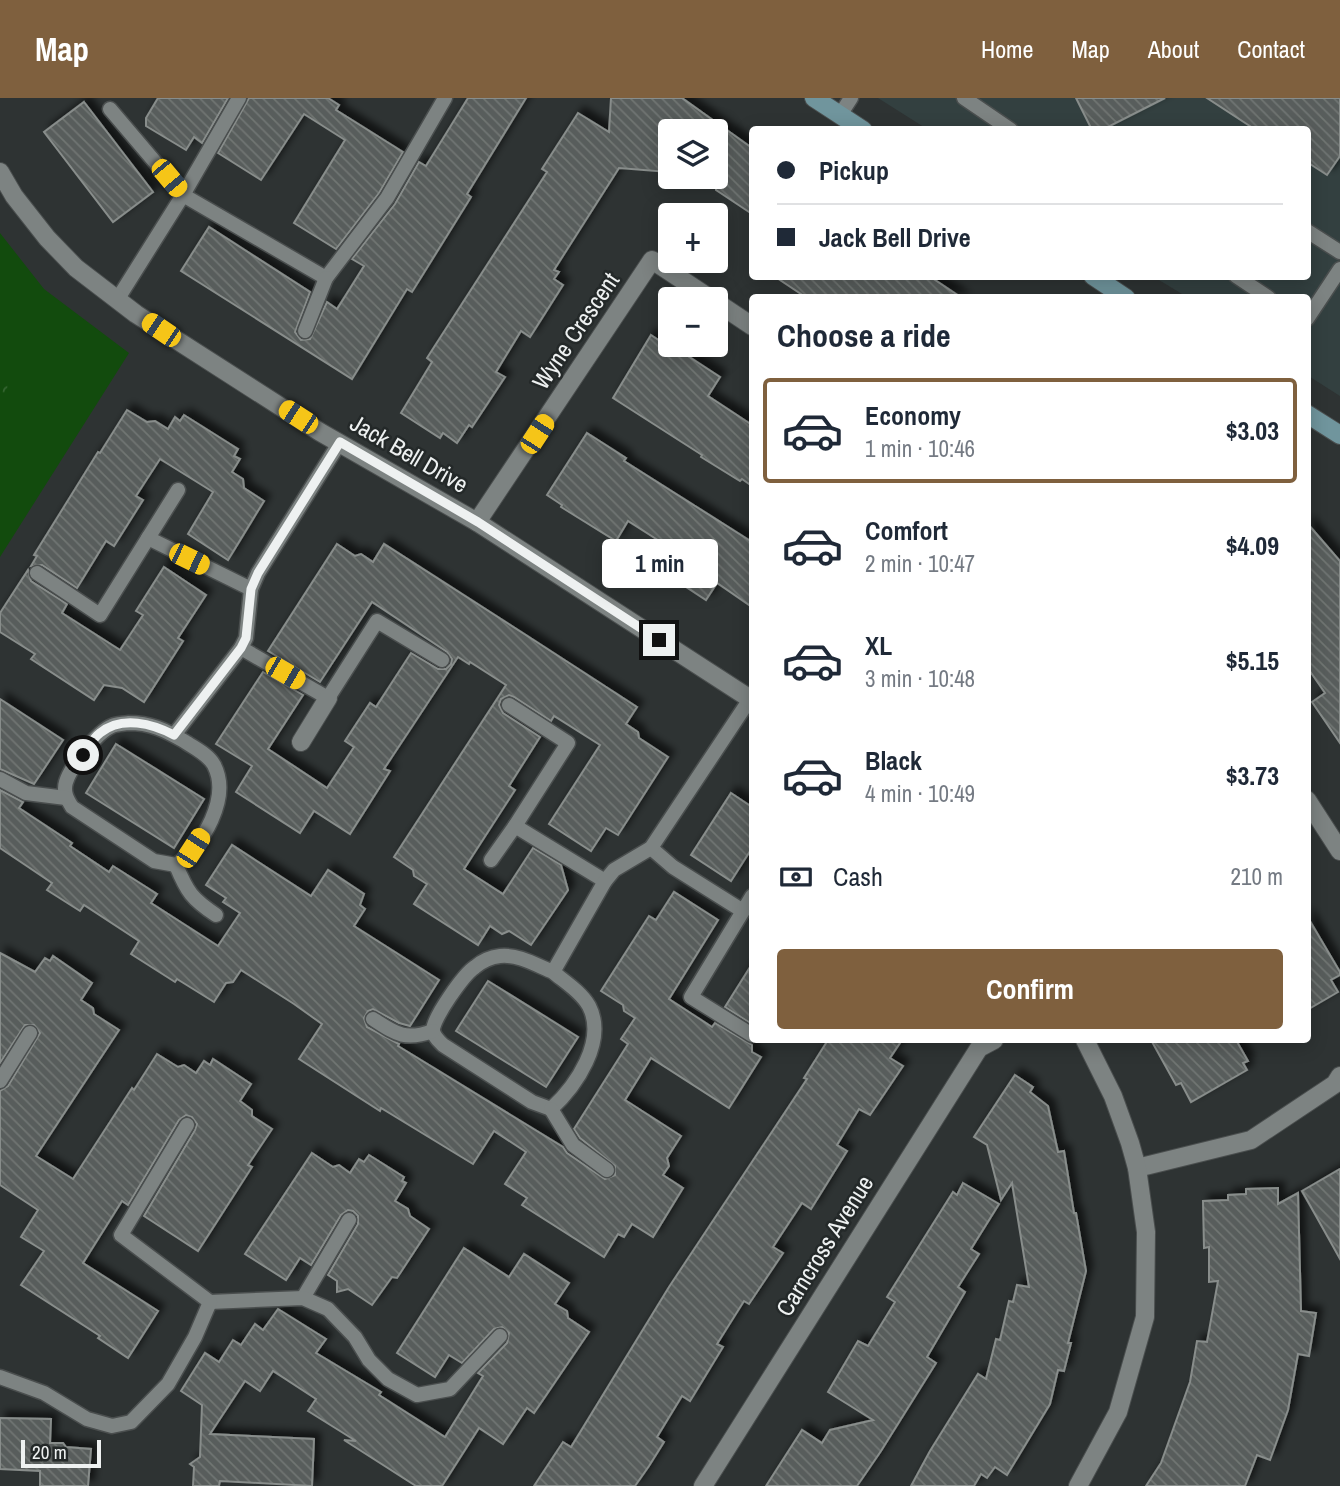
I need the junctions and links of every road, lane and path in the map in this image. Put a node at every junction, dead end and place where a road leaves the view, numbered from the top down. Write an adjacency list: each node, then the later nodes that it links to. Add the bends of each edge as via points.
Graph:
1 (239, 98): 11 (lane)
2 (445, 98): 15 (lane, via 387,198)
3 (814, 98): 7 (street)
4 (851, 98): 7 (lane)
5 (964, 98): 9 (lane)
6 (110, 109): 11 (lane)
7 (840, 115): 8 (street)
8 (857, 126)
9 (1006, 126)
10 (0, 172): 21 (street, Jack Bell Drive, via 47,238)
11 (183, 195): 15 (lane); 21 (lane)
12 (1311, 234): 13 (lane)
13 (1340, 252)
14 (1340, 269): 23 (lane)
15 (326, 278): 25 (lane)
16 (1103, 280): 19 (street)
17 (1242, 280): 20 (lane)
18 (693, 287): 30 (street, Wyne Crescent, via 652,260)
19 (1121, 294)
20 (1263, 294)
21 (117, 300): 28 (street, Jack Bell Drive)
22 (728, 310): 24 (street, Wyne Crescent)
23 (1311, 313)
24 (749, 324)
25 (305, 331)
26 (1311, 417): 27 (street)
27 (1340, 435)
28 (340, 442): 30 (street, Jack Bell Drive); 33 (lane)
29 (178, 490): 31 (lane)
30 (478, 522): 37 (street, Jack Bell Drive)
31 (148, 538): 32 (lane, via 100,614); 33 (lane)
32 (37, 573)
33 (251, 589): 34 (lane)
34 (241, 648): 36 (lane); 40 (lane)
35 (442, 660): 36 (lane, via 377,621)
36 (328, 698): 41 (street)
37 (749, 699)
38 (749, 703): 46 (lane)
39 (509, 705): 45 (lane, via 568,743)
40 (174, 735): 43 (lane, via 147,723 113,725 100,733 74,767 66,782); 49 (lane, via 213,764 220,786 212,819)
41 (301, 742)
42 (0, 779): 43 (lane, via 26,793)
43 (66, 798): 49 (lane, via 72,807 154,861)
44 (1311, 806): 47 (street)
45 (515, 826): 48 (lane); 50 (lane)
46 (651, 848): 50 (lane, via 614,870); 52 (lane)
47 (1340, 851)
48 (491, 860)
49 (176, 865): 53 (lane, via 194,900)
50 (605, 881): 54 (lane)
51 (749, 901): 52 (lane)
52 (743, 911): 58 (lane, via 691,997)
53 (216, 915)
54 (553, 972): 56 (lane, via 515,957 486,960 461,981); 63 (lane, via 587,1003 594,1018 594,1037 572,1085)
55 (373, 1019): 56 (lane, via 404,1036)
56 (433, 1031): 63 (lane, via 443,1045 532,1102)
57 (30, 1033): 62 (lane)
58 (749, 1033)
59 (988, 1043): 72 (street, Carncross Avenue, via 979,1048)
60 (1086, 1043): 65 (street, via 1112,1096)
61 (1340, 1076): 65 (street, via 1335,1084 1251,1140)
62 (0, 1081)
63 (551, 1109): 66 (lane, via 573,1145)
64 (187, 1125): 69 (lane, via 121,1235)
65 (1137, 1168): 73 (street, via 1146,1232 1145,1317 1118,1412)
66 (607, 1170)
67 (349, 1220): 68 (lane)
68 (303, 1298): 69 (lane); 70 (lane, via 328,1309 388,1379 417,1395 450,1389)
69 (210, 1301): 71 (lane, via 168,1384 131,1422 112,1426 87,1419 44,1393)
70 (500, 1336)
71 (0, 1377)
72 (703, 1486)
73 (1078, 1486)

